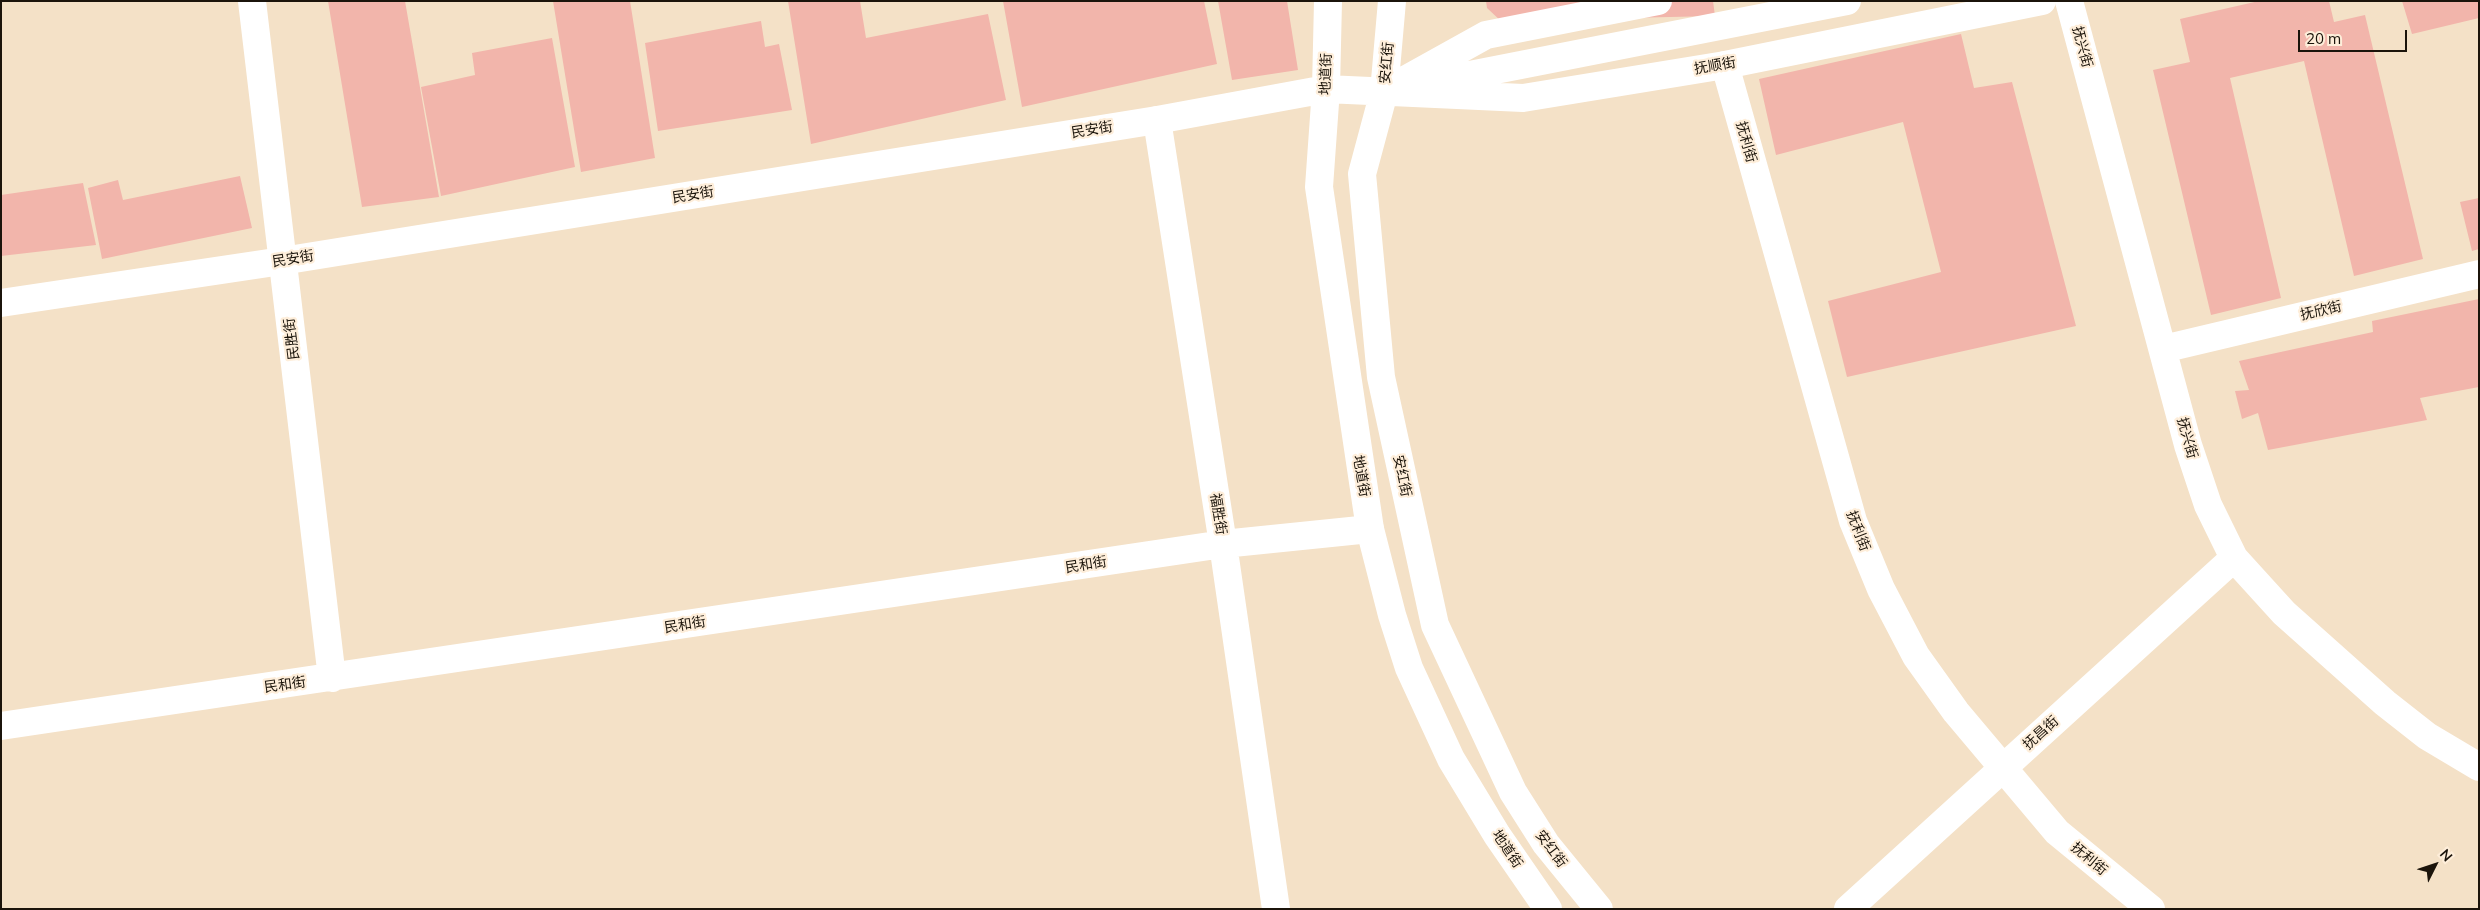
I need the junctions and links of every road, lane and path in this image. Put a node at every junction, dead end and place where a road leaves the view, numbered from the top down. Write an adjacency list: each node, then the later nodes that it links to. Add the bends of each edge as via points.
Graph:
1 (252, 1): 12 (street, 民胜街)
2 (1328, 1): 9 (street, 地道街)
3 (1392, 1): 10 (street, 安红街)
4 (1658, 1): 10 (street, via 1486,35)
5 (1847, 1): 10 (street)
6 (2042, 1): 8 (street, 抚顺街)
7 (2069, 1): 15 (street, 抚兴街)
8 (1725, 65): 10 (street, 抚顺街, via 1523,98); 22 (street, 抚利街, via 1853,522 1881,589 1916,656)
9 (1326, 89): 10 (street, 民安街); 11 (street, 民安街); 16 (street, 地道街, via 1319,187)
10 (1384, 92): 25 (street, 安红街, via 1362,174 1381,377 1435,625 1513,792 1546,844)
11 (1157, 120): 12 (street, 民安街); 17 (street, 福胜街)
12 (282, 261): 14 (street, 民安街); 19 (street, 民胜街)
13 (2479, 274): 15 (street, 抚欣街)
14 (1, 303)
15 (2163, 348): 18 (street, 抚兴街, via 2202,488)
16 (1370, 528): 17 (street, 民和街); 24 (street, 地道街, via 1409,668 1451,759 1497,835)
17 (1223, 544): 19 (street, 民和街); 23 (street, 福胜街)
18 (2234, 558): 21 (street, 抚兴街, via 2284,613 2378,696 2427,736); 22 (street, 抚昌街)
19 (332, 678): 20 (street, 民和街)
20 (1, 726)
21 (2479, 767)
22 (2002, 768): 26 (street, 抚昌街); 27 (street, 抚利街, via 2056,832)
23 (1276, 909)
24 (1548, 909)
25 (1599, 909)
26 (1848, 909)
27 (2151, 909)

